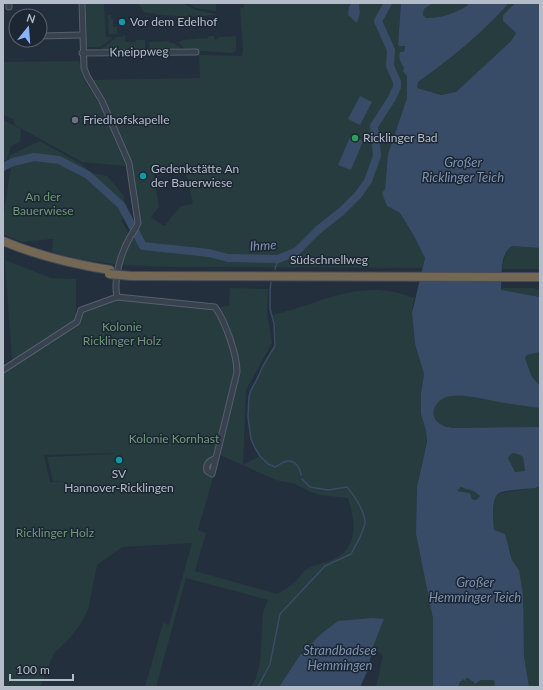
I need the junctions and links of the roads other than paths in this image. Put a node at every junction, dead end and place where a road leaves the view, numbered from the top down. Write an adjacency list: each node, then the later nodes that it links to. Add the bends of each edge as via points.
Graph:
1 (82, 3): 2 (street)
2 (82, 35): 3 (street); 5 (street)
3 (48, 36)
4 (196, 52): 5 (street, Kneippweg)
5 (82, 53): 11 (street, via 87,76 102,101 129,163 138,223 120,262)
6 (3, 241): 8 (highway, Südschnellweg, via 47,257)
7 (3, 246): 8 (highway, Südschnellweg, via 46,262 77,269)
8 (110, 272): 10 (highway, Südschnellweg)
9 (540, 273): 10 (highway, Südschnellweg)
10 (534, 276)
11 (117, 297): 12 (street, via 81,310 77,322); 13 (street, via 212,306 219,312 235,352 237,372)
12 (3, 370)
13 (216, 458)

